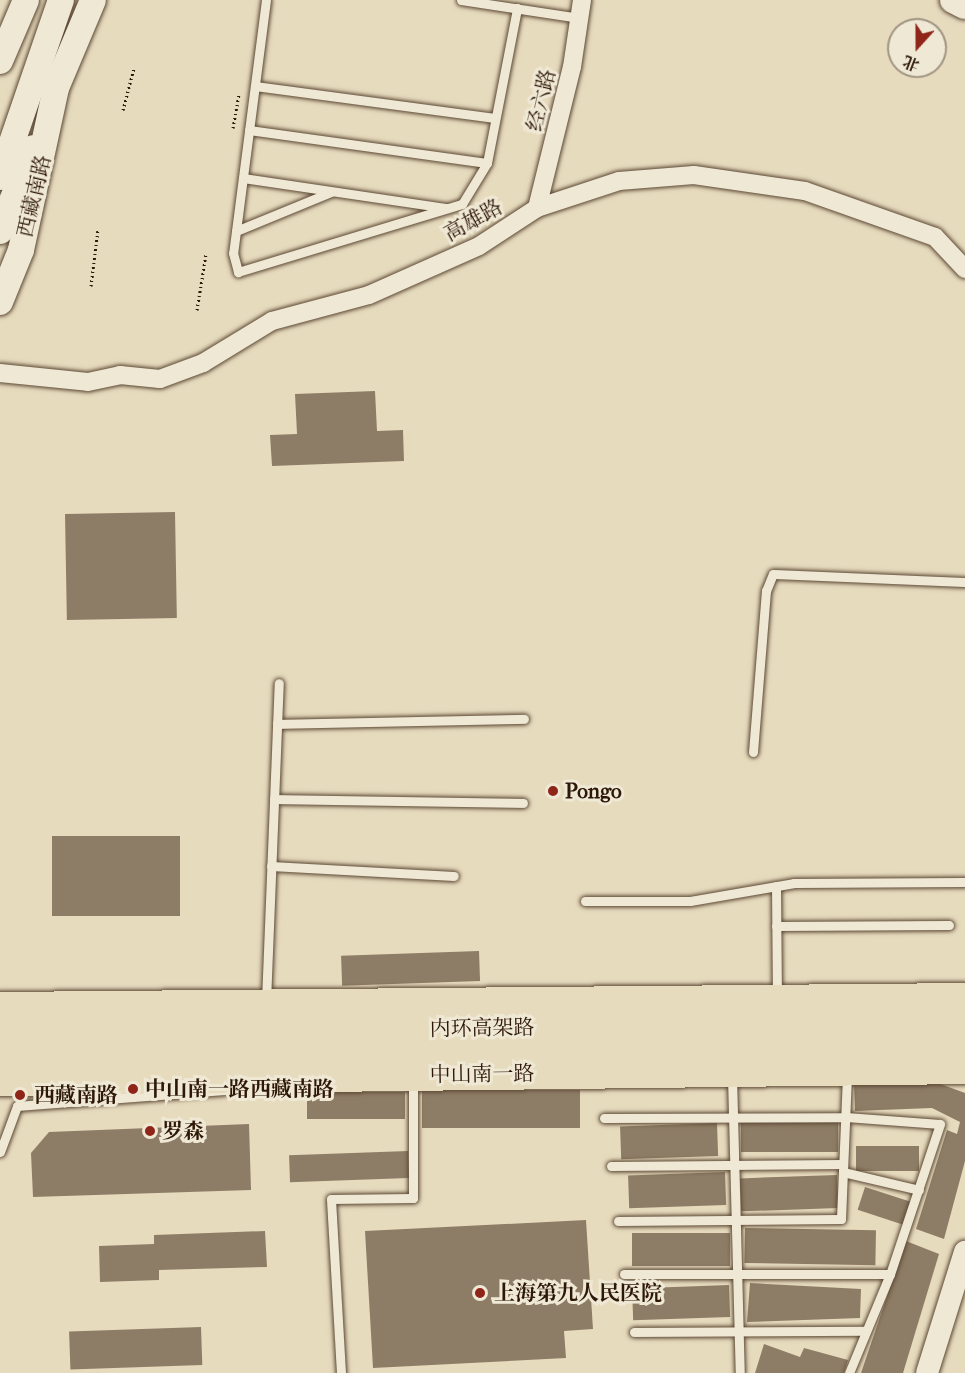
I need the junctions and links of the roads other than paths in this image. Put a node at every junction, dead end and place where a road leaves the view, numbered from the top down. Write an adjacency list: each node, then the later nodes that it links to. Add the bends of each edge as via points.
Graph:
1 (26, 0): 10 (main road)
2 (61, 0): 16 (main road)
3 (93, 0): 12 (main road, 西藏南路)
4 (266, 0): 11 (lane)
5 (461, 0): 8 (lane)
6 (953, 0): 7 (main road)
7 (965, 6)
8 (517, 8): 9 (lane); 13 (lane)
9 (581, 9): 20 (street, 经六路)
10 (0, 61)
11 (255, 86): 13 (lane); 14 (lane)
12 (57, 88): 21 (main road, 西藏南路); 24 (main road, 西藏南路, via 32,209)
13 (495, 118): 15 (lane)
14 (249, 130): 15 (lane); 17 (lane)
15 (487, 163): 19 (lane, via 462,204)
16 (0, 177)
17 (243, 178): 18 (lane); 22 (lane)
18 (333, 191): 19 (lane); 22 (lane)
19 (449, 208): 22 (lane, via 238,272)
20 (537, 208): 23 (street, 高雄路, via 619,181 694,175 752,181 876,212 935,237); 25 (street, 高雄路, via 479,246 369,295 272,321 203,363 160,380 120,375 87,382)
21 (0, 231)
22 (236, 231)
23 (965, 268)
24 (0, 302)
25 (0, 373)
26 (965, 582): 30 (lane, via 773,574 766,591)
27 (279, 683): 29 (lane)
28 (524, 719): 29 (lane)
29 (277, 724): 31 (lane)
30 (753, 752)
31 (274, 799): 32 (lane); 33 (lane)
32 (523, 803)
33 (272, 866): 34 (lane); 42 (lane)
34 (453, 876)
35 (965, 882): 36 (lane)
36 (776, 886): 37 (lane, via 690,901); 39 (lane)
37 (585, 901)
38 (949, 925): 39 (lane)
39 (776, 926): 40 (lane)
40 (777, 998): 41 (main road); 42 (main road)
41 (965, 998)
42 (266, 1002): 43 (main road)
43 (0, 1007)
44 (965, 1027): 45 (highway, 内环高架路, via 112,1031)
45 (0, 1038)
46 (965, 1050): 47 (highway, 内环高架路)
47 (0, 1064)
48 (965, 1069): 49 (main road, 中山南一路)
49 (847, 1070): 50 (main road, 中山南一路); 55 (lane)
50 (732, 1072): 51 (main road, 中山南一路); 54 (lane)
51 (413, 1075): 52 (main road, 中山南一路); 71 (lane, via 413,1198 331,1199)
52 (253, 1077): 53 (main road, 中山南一路); 57 (lane, via 212,1094 17,1106)
53 (0, 1081)
54 (733, 1117): 55 (lane); 56 (lane); 58 (lane)
55 (846, 1117): 60 (lane); 61 (lane, via 940,1124)
56 (604, 1118)
57 (0, 1152)
58 (734, 1165): 59 (lane); 60 (lane); 62 (lane)
59 (611, 1166)
60 (843, 1168): 61 (lane); 62 (lane, via 841,1219)
61 (919, 1190): 67 (lane)
62 (735, 1220): 63 (lane); 66 (lane)
63 (618, 1221)
64 (965, 1252): 74 (street)
65 (624, 1274): 66 (lane)
66 (737, 1274): 67 (lane); 70 (lane)
67 (890, 1274): 68 (lane)
68 (863, 1331): 70 (lane); 73 (lane)
69 (634, 1332): 70 (lane)
70 (739, 1332): 72 (lane)
71 (341, 1373)
72 (740, 1373)
73 (849, 1373)
74 (927, 1373)

